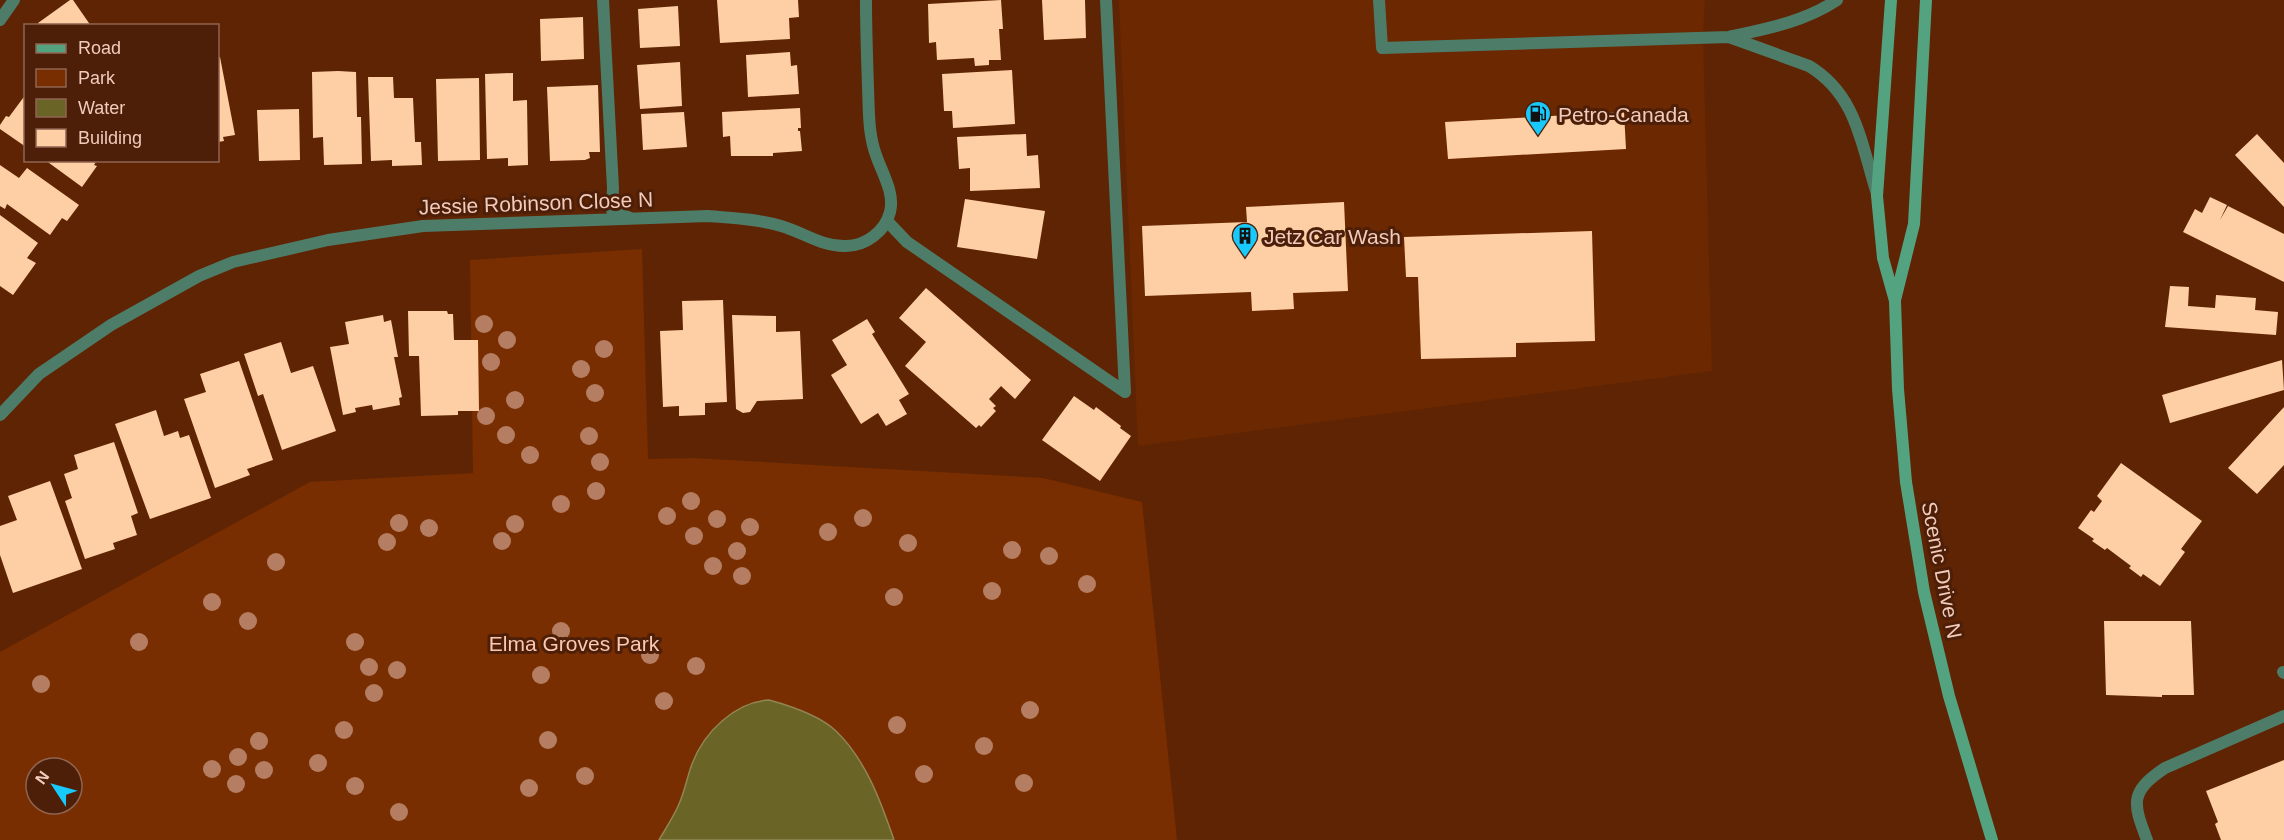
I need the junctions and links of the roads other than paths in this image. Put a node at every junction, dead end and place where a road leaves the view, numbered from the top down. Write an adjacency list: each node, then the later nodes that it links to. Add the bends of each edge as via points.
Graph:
1 (14, 0): 9 (street)
2 (603, 0): 12 (street, via 612,210)
3 (866, 0): 13 (street, via 870,135 890,195)
4 (1106, 0): 13 (street, via 1125,392 907,242)
5 (1379, 0): 10 (street, via 1382,48)
6 (1837, 0): 10 (street, via 1778,27)
7 (1891, 0): 11 (main road, Scenic Drive N)
8 (1926, 0): 14 (main road, Scenic Drive N, via 1914,224)
9 (0, 20)
10 (1728, 37): 11 (street, via 1809,66 1838,89 1855,124)
11 (1877, 196): 14 (main road, Scenic Drive N, via 1883,258)
12 (630, 218): 13 (street, Jessie Robinson Close N, via 746,219 846,246 868,241); 15 (street, Jessie Robinson Close N, via 423,226 328,240 233,262 199,276 111,325 39,374)
13 (887, 220)
14 (1895, 301): 17 (main road, Scenic Drive N, via 1906,482 1924,592 1949,696)
15 (0, 416)
16 (2284, 716): 18 (street, via 2148,779 2138,793 2135,810)
17 (1992, 840)
18 (2147, 840)

